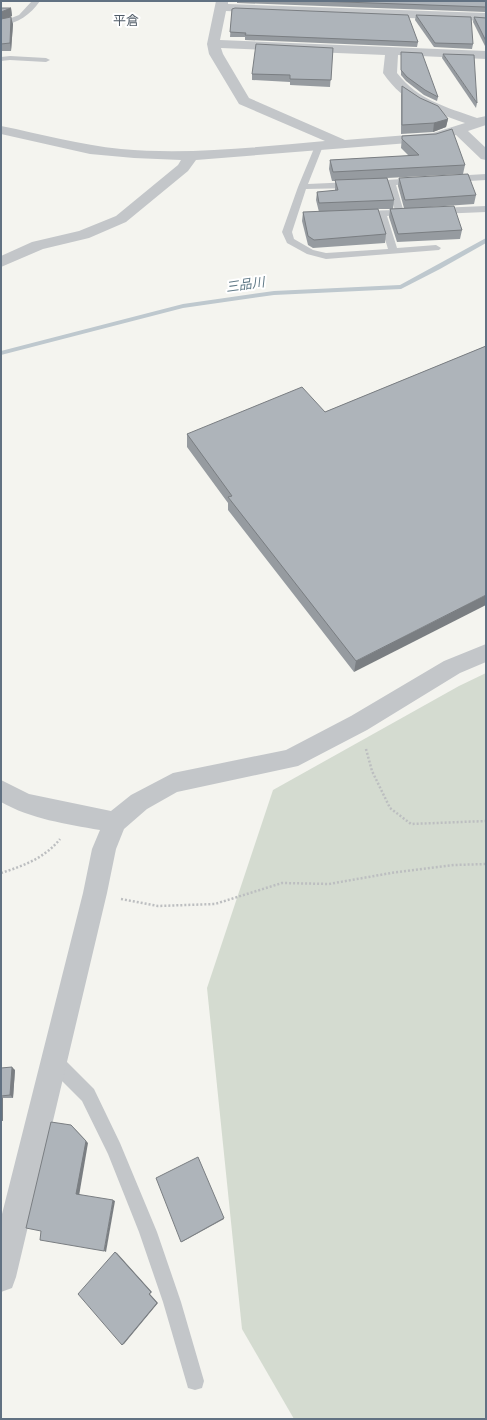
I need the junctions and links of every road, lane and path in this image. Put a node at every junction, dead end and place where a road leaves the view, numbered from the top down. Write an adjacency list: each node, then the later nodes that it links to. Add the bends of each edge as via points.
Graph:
1 (36, 1): 4 (lane, via 19,18)
2 (221, 4): 3 (street); 5 (street)
3 (486, 17)
4 (1, 24)
5 (213, 44): 6 (street); 13 (street, via 216,54 244,101)
6 (392, 51): 7 (street); 10 (street, via 390,73 400,86 421,102)
7 (486, 55)
8 (1, 60): 9 (lane)
9 (46, 60)
10 (481, 121): 12 (street)
11 (1, 130): 15 (street, via 106,151)
12 (459, 130): 13 (street, via 434,137); 16 (street)
13 (343, 144): 14 (street)
14 (318, 146): 15 (street); 21 (lane)
15 (192, 156): 30 (street, via 183,168 121,219 84,235 38,245)
16 (486, 156)
17 (486, 177): 18 (lane)
18 (445, 180)
19 (422, 181): 20 (lane)
20 (392, 182): 21 (lane); 25 (lane)
21 (302, 187): 29 (lane, via 296,217 288,232 290,241 310,252 326,256)
22 (486, 209): 23 (lane)
23 (431, 211)
24 (416, 212): 25 (lane)
25 (400, 213): 26 (lane)
26 (382, 214): 27 (lane); 29 (lane)
27 (352, 215)
28 (436, 248): 29 (lane)
29 (393, 251)
30 (1, 262)
31 (486, 653): 32 (street, via 452,667)
32 (359, 723): 35 (path, via 372,771 390,808 411,824); 36 (street, via 290,759 173,783 139,802)
33 (1, 790): 34 (street, via 24,803)
34 (76, 815): 36 (street); 38 (path, via 57,845 28,864)
35 (486, 821)
36 (115, 822): 39 (street, via 104,849)
37 (486, 864): 39 (path, via 454,865 391,873 329,884 282,883 215,904 158,906)
38 (1, 873)
39 (95, 893): 40 (street)
40 (54, 1061): 41 (street); 42 (lane, via 88,1095 114,1149 172,1302)
41 (1, 1277)
42 (195, 1381)

